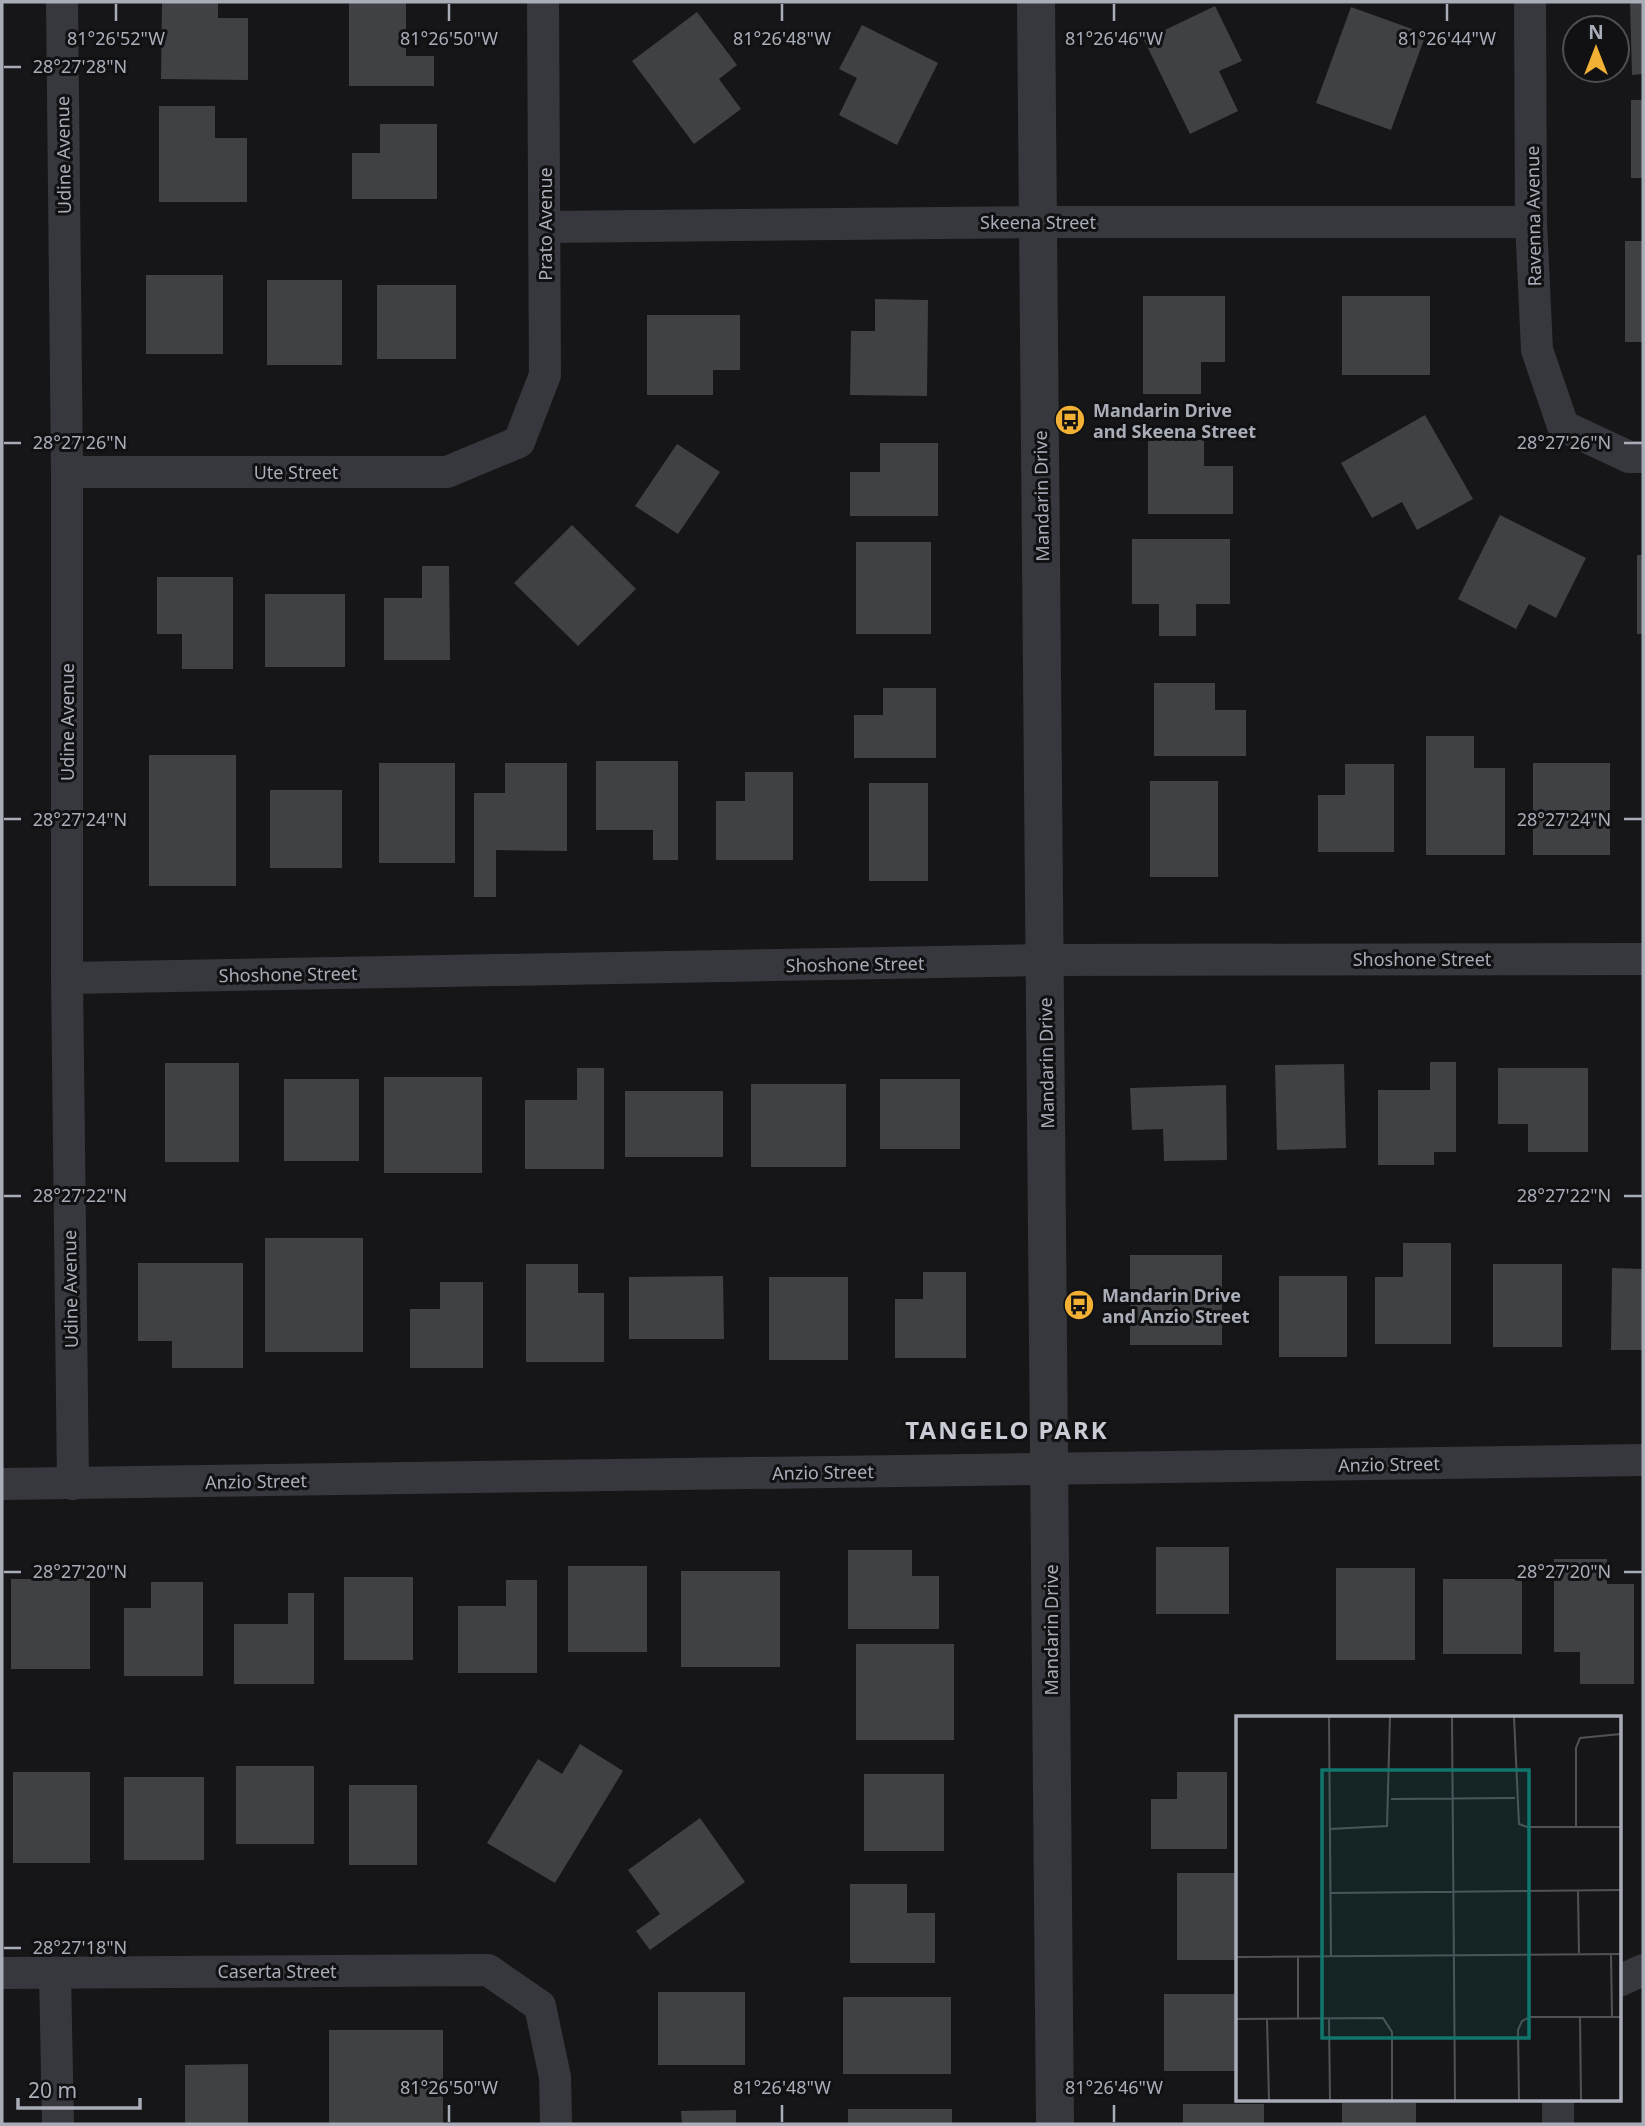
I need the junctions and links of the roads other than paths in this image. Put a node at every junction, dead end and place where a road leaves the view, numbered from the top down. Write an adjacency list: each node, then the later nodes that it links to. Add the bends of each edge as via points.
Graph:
1 (62, 2): 10 (street, Udine Avenue)
2 (543, 2): 7 (street, Prato Avenue)
3 (1036, 2): 5 (street, Mandarin Drive)
4 (1530, 2): 6 (street, Ravenna Avenue)
5 (1038, 222): 6 (street, Skeena Street); 7 (street, Skeena Street); 12 (street, Mandarin Drive)
6 (1531, 222): 9 (street, Ravenna Avenue, via 1537,350 1563,426 1629,457)
7 (545, 227): 8 (street, Prato Avenue, via 545,376)
8 (519, 442): 10 (street, Ute Street, via 447,472)
9 (1643, 457)
10 (67, 472): 13 (street, Udine Avenue)
11 (1643, 959): 12 (street, Shoshone Street)
12 (1045, 960): 13 (street, Shoshone Street); 15 (street, Mandarin Drive)
13 (67, 978): 17 (street, Udine Avenue)
14 (1643, 1460): 15 (street, Anzio Street)
15 (1050, 1469): 17 (street, Anzio Street); 25 (street, Mandarin Drive)
16 (2, 1484): 17 (street, Anzio Street)
17 (73, 1484)
18 (1643, 1970): 21 (street)
19 (2, 1973): 20 (street, Caserta Street)
20 (55, 1973): 23 (street); 24 (street, Caserta Street, via 488,1970 540,2006 555,2077)
21 (1620, 1981)
22 (1558, 2102): 26 (street)
23 (58, 2124)
24 (555, 2124)
25 (1055, 2124)
26 (1558, 2124)

